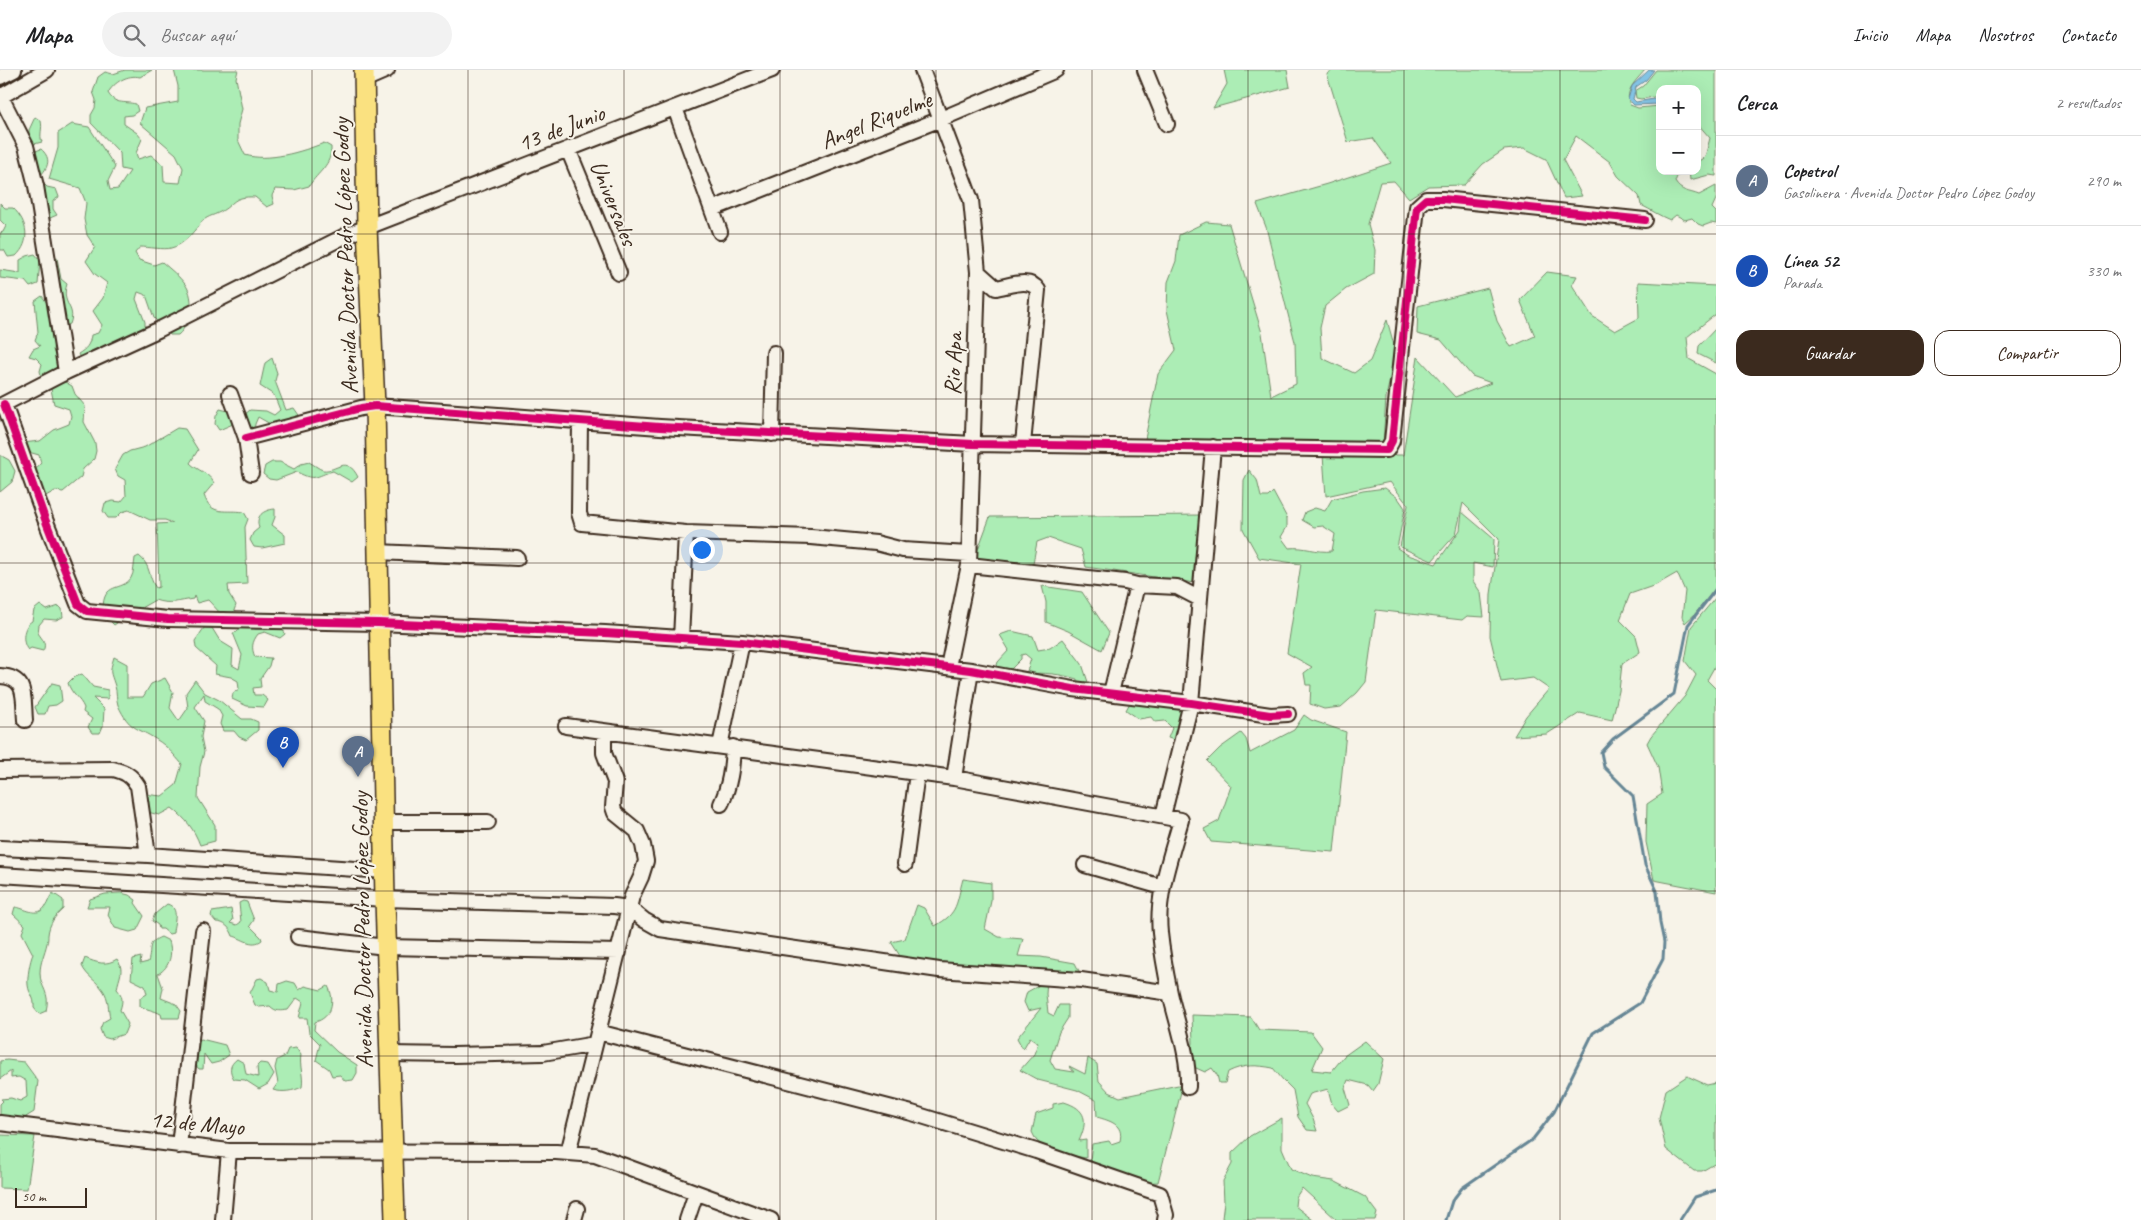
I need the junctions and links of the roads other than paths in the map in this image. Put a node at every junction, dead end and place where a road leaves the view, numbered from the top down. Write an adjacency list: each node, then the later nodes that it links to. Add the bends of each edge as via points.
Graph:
1 (14, 70): 9 (street)
2 (47, 70): 10 (street)
3 (387, 70): 8 (street)
4 (772, 70): 11 (street, 13 de Junio)
5 (922, 70): 12 (street, Rio Apa)
6 (1056, 70): 12 (street, Angel Riquelme)
7 (1145, 70): 13 (street)
8 (364, 75): 17 (main road, Avenida Doctor Pedro López Godoy)
9 (0, 77)
10 (0, 96): 22 (street, via 26,146 36,186)
11 (675, 108): 14 (street, 13 de Junio); 15 (street)
12 (941, 119): 15 (street, Angel Riquelme); 19 (street, Rio Apa, via 971,200)
13 (1167, 124)
14 (568, 149): 17 (street, 13 de Junio); 20 (street, Universales)
15 (712, 209): 18 (street)
16 (1645, 220): 31 (street, via 1426,199 1417,207 1391,446 1387,450)
17 (367, 227): 22 (street, 13 de Junio); 25 (main road, Avenida Doctor Pedro López Godoy)
18 (720, 232)
19 (978, 272): 29 (street, Rio Apa); 30 (street, via 996,288 1025,283 1038,290)
20 (619, 273)
21 (774, 353): 27 (street)
22 (66, 372): 24 (street, 13 de Junio)
23 (230, 394): 28 (street)
24 (2, 405): 39 (street, via 78,604 87,611 168,619)
25 (375, 406): 26 (street); 28 (street); 34 (main road, Avenida Doctor Pedro López Godoy)
26 (580, 422): 27 (street); 33 (street, via 579,513 582,523)
27 (772, 434): 29 (street)
28 (246, 438): 32 (street)
29 (973, 444): 30 (street); 36 (street, Rio Apa)
30 (1022, 444): 31 (street)
31 (1213, 447): 38 (street)
32 (251, 473)
33 (686, 533): 36 (street, via 811,537 876,543); 40 (street)
34 (378, 552): 35 (street); 39 (main road, Avenida Doctor Pedro López Godoy)
35 (517, 558)
36 (969, 559): 37 (street); 42 (street, Rio Apa)
37 (1137, 585): 38 (street, via 1177,586); 45 (street)
38 (1200, 599): 46 (street)
39 (378, 623): 40 (street); 57 (main road, Avenida Doctor Pedro López Godoy)
40 (681, 638): 41 (street)
41 (742, 642): 42 (street); 51 (street)
42 (948, 667): 43 (street)
43 (971, 670): 45 (street); 54 (street)
44 (0, 676): 48 (street, via 11,676 18,681 23,690)
45 (1110, 693): 46 (street)
46 (1191, 703): 47 (street, via 1270,715); 56 (street)
47 (1288, 714)
48 (25, 720)
49 (566, 726): 50 (street)
50 (604, 731): 51 (street); 67 (street, via 604,753 615,782 615,813 637,831 644,845 646,861)
51 (727, 746): 53 (street); 55 (street, via 731,774)
52 (0, 770): 60 (street, via 113,769 124,772 138,786)
53 (917, 773): 54 (street); 61 (street)
54 (954, 778): 56 (street)
55 (721, 804)
56 (1163, 816): 65 (street, via 1181,820)
57 (384, 822): 58 (street); 63 (main road, Avenida Doctor Pedro López Godoy)
58 (488, 822)
59 (0, 848): 60 (street)
60 (148, 855): 63 (street)
61 (905, 864)
62 (1085, 865): 65 (street)
63 (385, 871): 66 (main road, Avenida Doctor Pedro López Godoy)
64 (0, 875): 66 (street)
65 (1162, 888): 72 (street, via 1160,931)
66 (385, 899): 67 (street); 70 (main road, Avenida Doctor Pedro López Godoy)
67 (629, 908): 71 (street); 72 (street, via 660,929 938,970 1081,980)
68 (203, 931): 77 (street)
69 (298, 937): 70 (street)
70 (386, 947): 71 (street); 74 (main road, Avenida Doctor Pedro López Godoy)
71 (618, 952): 73 (street)
72 (1170, 993): 75 (street, via 1181,1033)
73 (597, 1038): 74 (street, via 543,1053); 80 (street); 86 (street, via 912,1113 1036,1151 1160,1194)
74 (389, 1054): 79 (main road, Avenida Doctor Pedro López Godoy)
75 (1188, 1087)
76 (0, 1123): 77 (street, 12 de Mayo)
77 (179, 1146): 78 (street, 12 de Mayo)
78 (229, 1150): 79 (street, 12 de Mayo); 82 (street)
79 (392, 1151): 80 (street, 12 de Mayo); 83 (main road, Avenida Doctor Pedro López Godoy)
80 (568, 1153): 81 (street, 12 de Mayo, via 595,1155)
81 (696, 1193): 84 (street); 85 (street, 12 de Mayo)
82 (223, 1220)
83 (395, 1220)
84 (687, 1220)
85 (771, 1220)
86 (1165, 1220)

